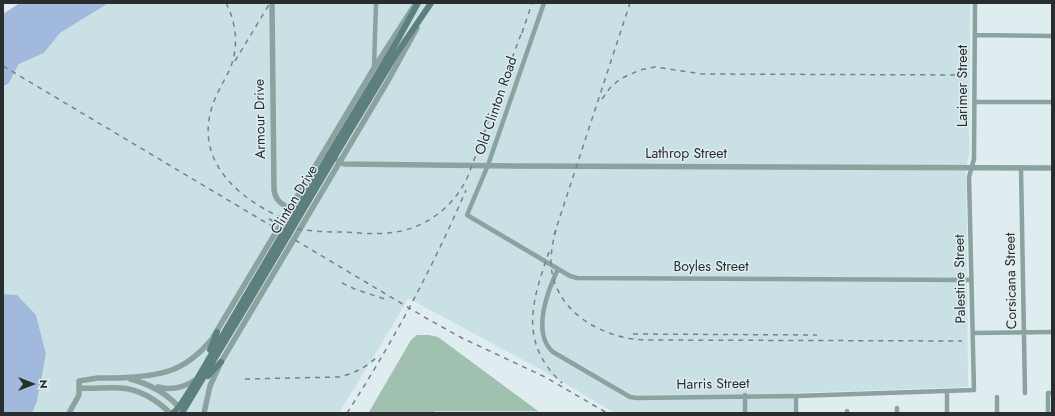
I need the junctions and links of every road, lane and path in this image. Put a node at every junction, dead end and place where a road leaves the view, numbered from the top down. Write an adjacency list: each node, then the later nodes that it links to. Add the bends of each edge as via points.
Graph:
1 (272, 3): 20 (street, Armour Drive, via 274,190 278,201)
2 (376, 3): 10 (street)
3 (417, 3): 10 (street); 13 (main road, Clinton Drive)
4 (431, 3): 7 (main road, Clinton Drive)
5 (544, 3): 16 (street, Old Clinton Road)
6 (975, 3): 8 (street, Larimer Street)
7 (424, 15): 13 (main road, Clinton Drive); 15 (street)
8 (975, 35): 9 (street); 11 (street, Larimer Street)
9 (1052, 36)
10 (374, 68): 14 (street)
11 (975, 102): 12 (street); 17 (street, Larimer Street, via 974,159)
12 (1052, 102)
13 (342, 140): 25 (main road, Clinton Drive, bridge)
14 (324, 152): 15 (street, Lathrop Street); 20 (street)
15 (340, 161): 16 (street, Lathrop Street, via 344,164); 22 (street)
16 (488, 165): 17 (street, Lathrop Street); 21 (street, Old Clinton Road)
17 (971, 168): 18 (street, Lathrop Street); 24 (street, Palestine Street)
18 (1021, 168): 19 (street, Lathrop Street); 27 (street, Corsicana Street)
19 (1052, 168)
20 (291, 209): 22 (street, Armour Drive); 26 (street)
21 (467, 215): 23 (street, Boyles Street)
22 (306, 218): 30 (street)
23 (558, 269): 24 (street, Boyles Street, via 570,276 581,278); 41 (street, Harris Street, via 545,304 543,321 545,342 553,352 630,397)
24 (971, 280): 29 (street, Palestine Street)
25 (248, 298): 31 (main road, Clinton Drive); 36 (main road, Clinton Drive)
26 (217, 332): 31 (main road); 32 (street, via 193,358 173,369 153,375)
27 (1024, 332): 28 (street); 29 (street); 39 (street, Corsicana Street)
28 (1052, 332)
29 (973, 333): 37 (street, Palestine Street)
30 (221, 362): 36 (main road); 48 (street, via 210,386)
31 (203, 369): 33 (main road, Clinton Drive)
32 (118, 378): 34 (street); 35 (street, via 79,381)
33 (197, 379): 34 (street, via 181,388 162,389); 44 (main road, Clinton Drive)
34 (153, 386): 44 (street)
35 (80, 388): 45 (street, via 78,398); 46 (street, via 131,390 158,402)
36 (198, 388): 44 (main road, Clinton Drive)
37 (974, 390): 38 (street, Harris Street)
38 (947, 391): 42 (street, Harris Street); 51 (street)
39 (1025, 393)
40 (1050, 393): 53 (street)
41 (745, 395): 42 (street, Harris Street); 49 (street)
42 (796, 396): 50 (street)
43 (997, 397): 52 (street)
44 (182, 411): 47 (main road, Clinton Drive)
45 (69, 413)
46 (170, 413)
47 (174, 413)
48 (204, 413)
49 (746, 413)
50 (796, 413)
51 (947, 413)
52 (997, 413)
53 (1048, 413)

